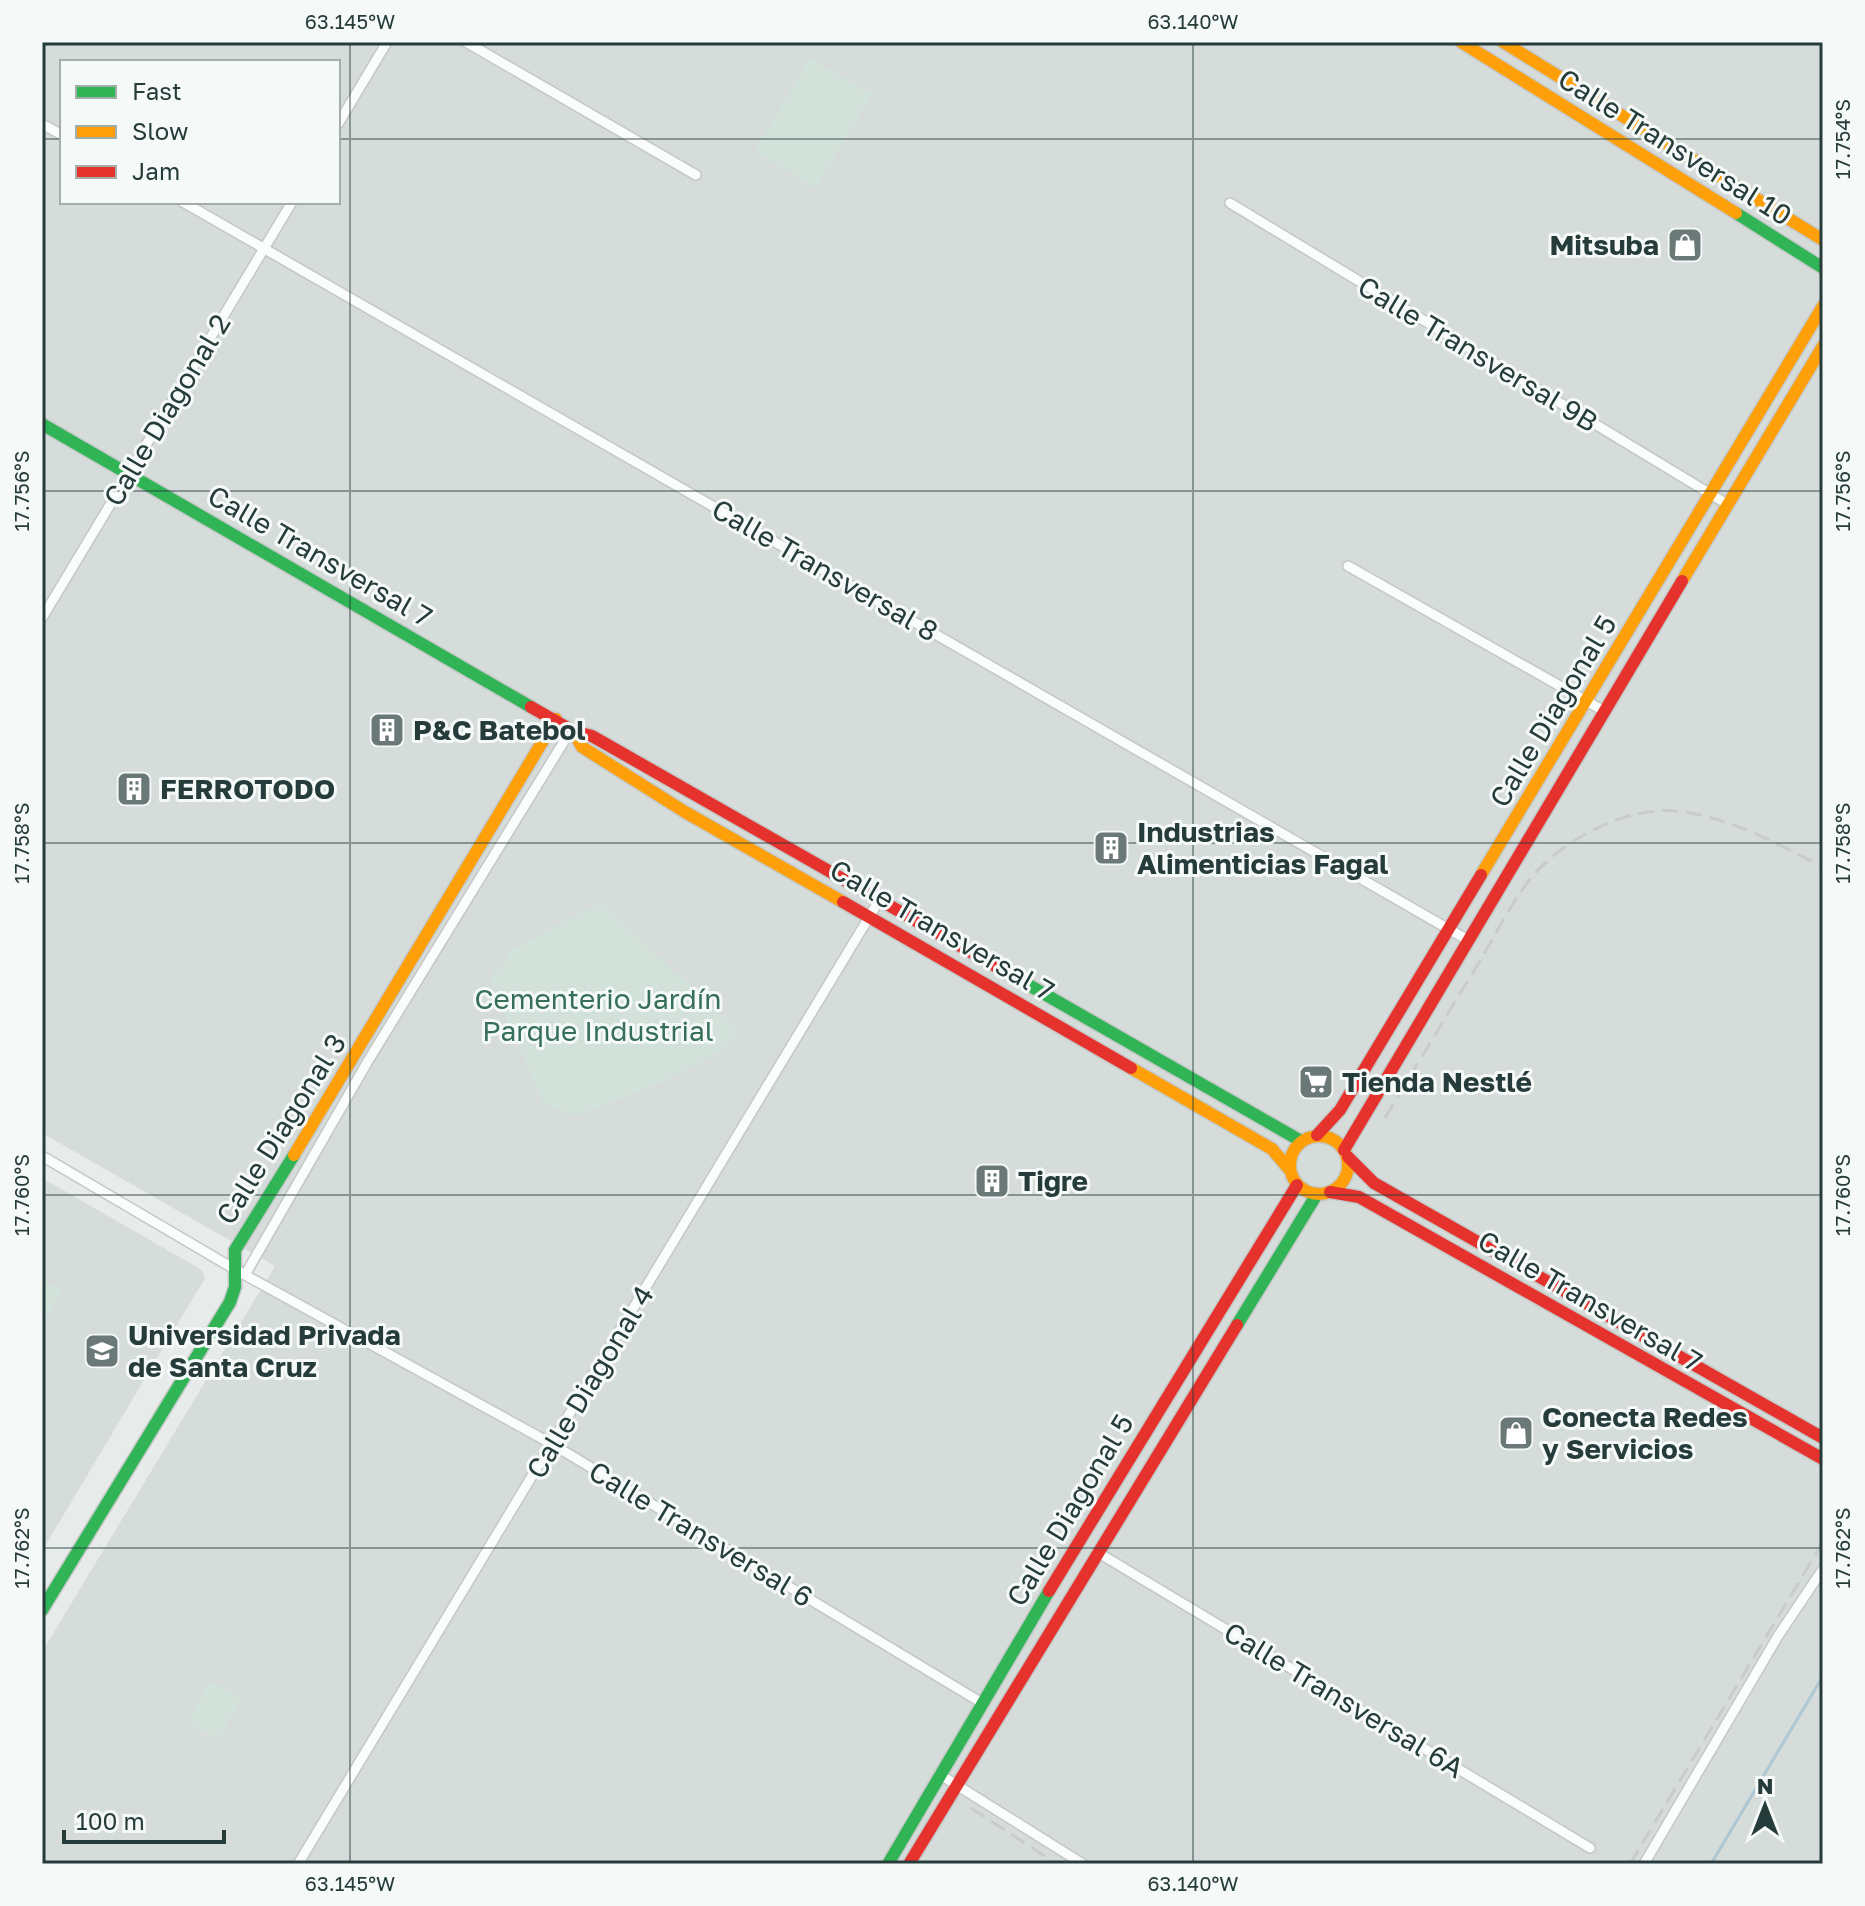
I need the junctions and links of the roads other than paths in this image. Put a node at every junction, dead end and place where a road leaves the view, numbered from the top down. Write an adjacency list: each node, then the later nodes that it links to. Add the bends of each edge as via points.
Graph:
1 (387, 42): 6 (street)
2 (466, 42): 11 (street)
3 (1461, 42): 5 (street, Calle Transversal 10)
4 (1508, 45): 5 (street); 9 (street, Calle Transversal 10)
5 (1502, 68): 10 (street, Calle Transversal 10)
6 (340, 121)
7 (42, 124): 8 (street)
8 (60, 134)
9 (1670, 145): 10 (street); 15 (street, Calle Transversal 10)
10 (1658, 164): 17 (street, Calle Transversal 10)
11 (696, 175)
12 (1230, 203): 22 (street, Calle Transversal 9B)
13 (187, 204): 16 (street, Calle Transversal 8)
14 (291, 204): 16 (street, Calle Diagonal 2)
15 (1823, 240)
16 (265, 248): 21 (street, Calle Diagonal 2); 32 (street, Calle Transversal 8)
17 (1823, 268)
18 (1823, 306): 22 (street, Calle Diagonal 5)
19 (1823, 346): 23 (street, Calle Diagonal 5)
20 (42, 424): 21 (street, Calle Transversal 7)
21 (129, 473): 25 (street, Calle Diagonal 2); 28 (street, Calle Transversal 7)
22 (1710, 494): 23 (street, Calle Transversal 9B); 26 (street, Calle Diagonal 5)
23 (1727, 504): 27 (street, Calle Diagonal 5)
24 (1348, 566): 26 (street)
25 (42, 618)
26 (1587, 702): 27 (street); 32 (street, Calle Diagonal 5)
27 (1604, 711): 33 (street, Calle Diagonal 5)
28 (556, 719): 29 (street, Calle Transversal 7); 46 (street, Calle Diagonal 3, via 235,1250)
29 (572, 730): 30 (street, Calle Transversal 7, via 592,736); 31 (street, Calle Transversal 7, via 582,747 685,812); 46 (street)
30 (880, 899): 31 (street, Calle Diagonal 4); 34 (street, Calle Transversal 7)
31 (871, 917): 35 (street, Calle Transversal 7); 52 (street, Calle Diagonal 4)
32 (1450, 928): 33 (street, Calle Transversal 8); 36 (street, Calle Diagonal 5, via 1340,1110)
33 (1466, 939): 38 (street, Calle Diagonal 5)
34 (1163, 1063): 35 (street); 37 (street, Calle Transversal 7)
35 (1153, 1079): 40 (street, Calle Transversal 7, via 1272,1149)
36 (1317, 1135): 37 (street); 38 (street, via 1333,1139)
37 (1301, 1141): 40 (street, via 1291,1154)
38 (1346, 1153): 42 (street, via 1344,1181); 44 (street, Calle Transversal 7, via 1374,1183)
39 (42, 1156): 46 (street, Calle Transversal 6)
40 (1289, 1169): 41 (street)
41 (1297, 1185): 43 (street); 54 (street, Calle Diagonal 5)
42 (1330, 1192): 43 (street); 45 (street, Calle Transversal 7, via 1359,1197)
43 (1317, 1194): 55 (street, Calle Diagonal 5)
44 (1480, 1242): 45 (street); 47 (street, Calle Transversal 7)
45 (1470, 1260): 48 (street, Calle Transversal 7)
46 (241, 1272): 52 (street, Calle Transversal 6); 58 (street, Calle Diagonal 3, via 230,1302)
47 (1655, 1341): 48 (street); 49 (street, Calle Transversal 7)
48 (1643, 1360): 51 (street, Calle Transversal 7)
49 (1794, 1422): 50 (street, Calle Transversal 7); 51 (street)
50 (1823, 1438)
51 (1786, 1439): 53 (street, Calle Transversal 7)
52 (552, 1444): 59 (street, Calle Transversal 6); 63 (street, Calle Diagonal 4)
53 (1823, 1459)
54 (1122, 1469): 55 (street); 59 (street, Calle Diagonal 5)
55 (1141, 1482): 56 (street, Calle Diagonal 5)
56 (1097, 1552): 61 (street, Calle Diagonal 5); 62 (street, Calle Transversal 6A)
57 (1823, 1569): 67 (street)
58 (42, 1610)
59 (982, 1703): 60 (street, Calle Diagonal 5)
60 (939, 1774): 61 (street); 64 (street, Calle Diagonal 5)
61 (955, 1785): 65 (street, Calle Diagonal 5); 66 (street)
62 (1590, 1848)
63 (298, 1864)
64 (888, 1864)
65 (909, 1864)
66 (1083, 1864)
67 (1644, 1864)

